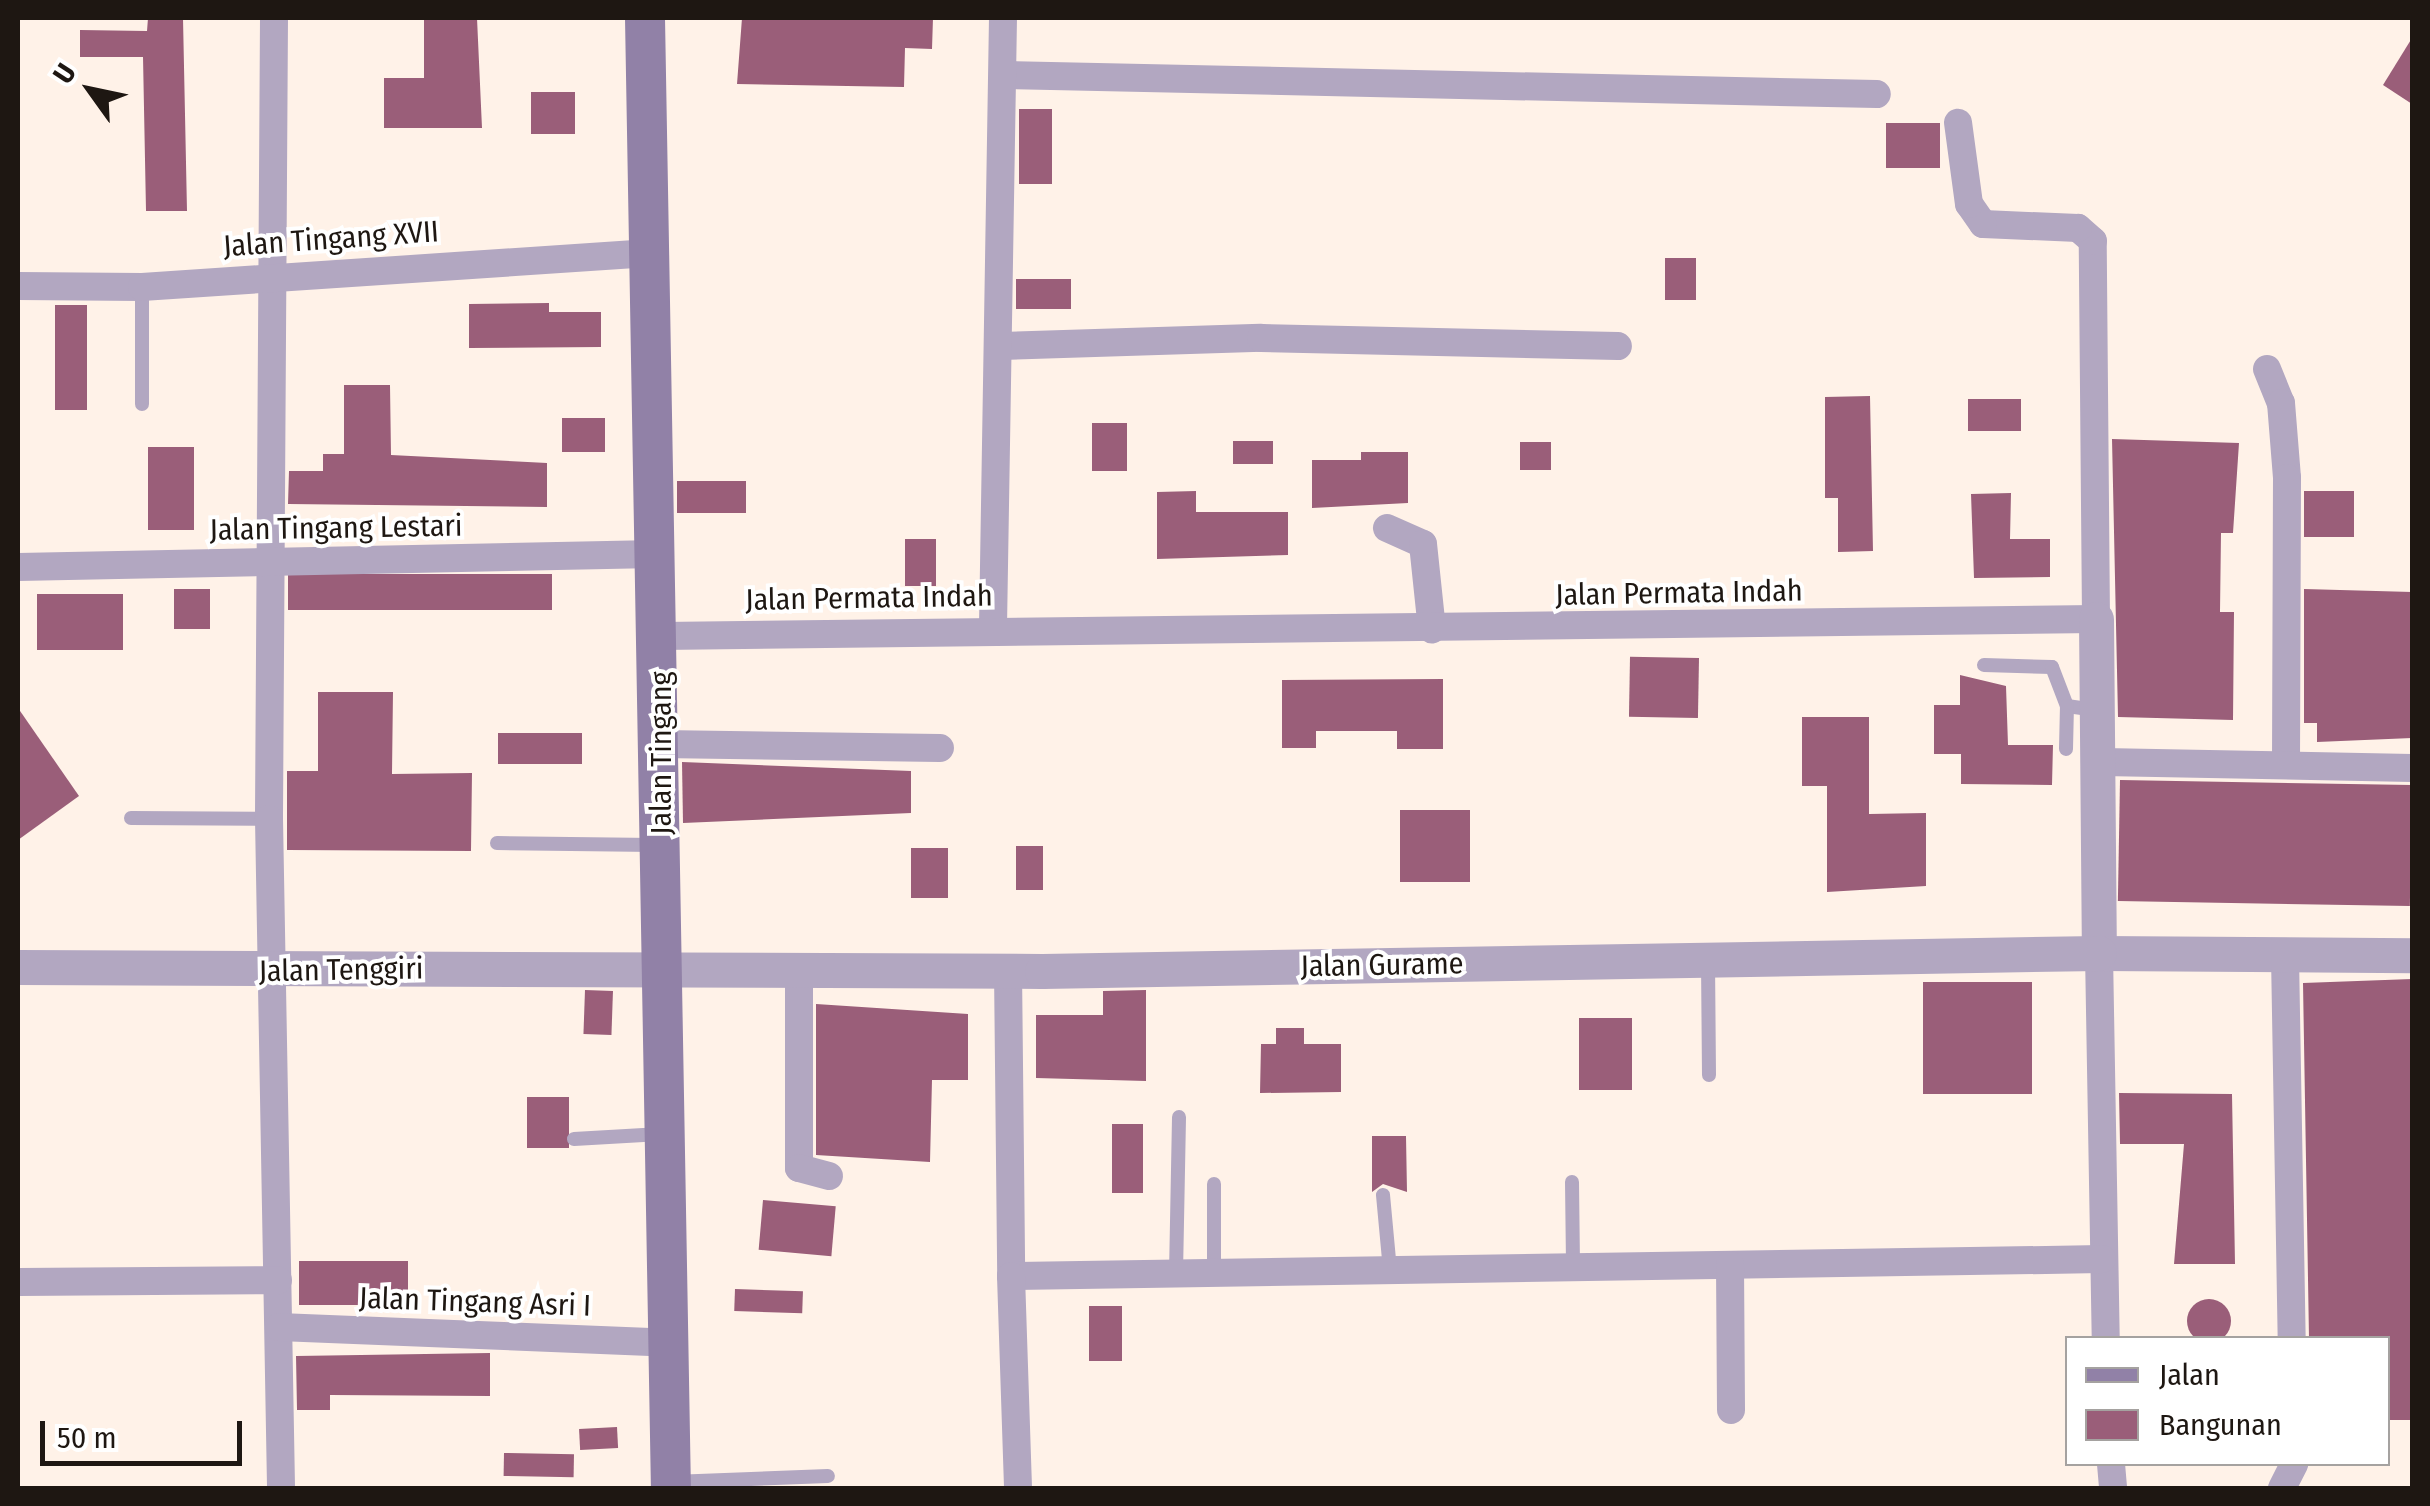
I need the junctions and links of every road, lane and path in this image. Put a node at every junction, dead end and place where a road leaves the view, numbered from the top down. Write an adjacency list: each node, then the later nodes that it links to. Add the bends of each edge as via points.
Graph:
1 (274, 18): 8 (street)
2 (645, 18): 7 (main road, Jalan Tingang)
3 (1004, 18): 4 (street)
4 (1003, 75): 5 (street); 11 (street)
5 (1878, 94)
6 (1958, 124): 19 (street, via 1969,204 1983,224 2078,228 2093,241)
7 (650, 252): 8 (street, Jalan Tingang XVII); 16 (main road, Jalan Tingang)
8 (274, 274): 10 (street, Jalan Tingang XVII); 17 (street)
9 (18, 286): 10 (street, Jalan Tingang XVII)
10 (142, 287): 14 (lane)
11 (1000, 346): 12 (street, via 1262,338); 20 (street)
12 (1618, 346)
13 (2267, 369): 29 (street, via 2281,403 2287,478)
14 (142, 404)
15 (1387, 528): 21 (street, via 1422,544)
16 (656, 554): 17 (street, Jalan Tingang Lestari); 22 (main road, Jalan Tingang)
17 (269, 563): 18 (street, Jalan Tingang Lestari); 32 (street)
18 (18, 567)
19 (2096, 619): 21 (street, Jalan Permata Indah); 24 (street)
20 (993, 627): 21 (street, Jalan Permata Indah); 22 (street, Jalan Permata Indah)
21 (1432, 630)
22 (662, 636): 25 (main road, Jalan Tingang)
23 (1984, 665): 24 (lane, via 2052,667)
24 (2084, 708): 27 (lane); 28 (street)
25 (660, 744): 26 (street); 34 (main road, Jalan Tingang)
26 (940, 748)
27 (2066, 749)
28 (2103, 762): 29 (street); 35 (street)
29 (2286, 765): 30 (street)
30 (2412, 768)
31 (131, 818): 32 (lane)
32 (269, 819): 43 (street)
33 (496, 843): 34 (lane)
34 (660, 845): 39 (main road, Jalan Tingang)
35 (2099, 953): 37 (street, Jalan Gurame); 38 (street, Jalan Gurame); 52 (street)
36 (2412, 955): 37 (street, Jalan Gurame)
37 (2284, 956): 63 (street)
38 (1708, 960): 42 (street, Jalan Gurame); 44 (lane)
39 (664, 965): 40 (street, Jalan Gurame); 43 (street, Jalan Tenggiri); 46 (main road, Jalan Tingang)
40 (799, 966): 42 (street, Jalan Gurame); 48 (street, via 799,1168)
41 (18, 967): 43 (street, Jalan Tenggiri)
42 (1008, 969): 58 (street)
43 (274, 972): 59 (street)
44 (1708, 1076)
45 (1179, 1117): 56 (lane)
46 (667, 1134): 47 (lane); 64 (main road, Jalan Tingang)
47 (574, 1139)
48 (829, 1176)
49 (1572, 1182): 54 (lane)
50 (1214, 1184): 57 (lane)
51 (1383, 1195): 55 (lane)
52 (2102, 1259): 53 (street); 62 (street)
53 (1730, 1265): 54 (street); 65 (street)
54 (1573, 1267): 55 (street)
55 (1390, 1270): 57 (street)
56 (1176, 1274): 57 (street); 58 (street)
57 (1214, 1274)
58 (1011, 1276): 69 (street)
59 (278, 1280): 60 (street); 61 (street)
60 (18, 1282)
61 (279, 1327): 64 (street, Jalan Tingang Asri I); 68 (street)
62 (2106, 1336)
63 (2292, 1336)
64 (669, 1343): 67 (main road, Jalan Tingang)
65 (1731, 1410)
66 (828, 1476): 67 (lane)
67 (672, 1485)
68 (281, 1488)
69 (1018, 1488)

